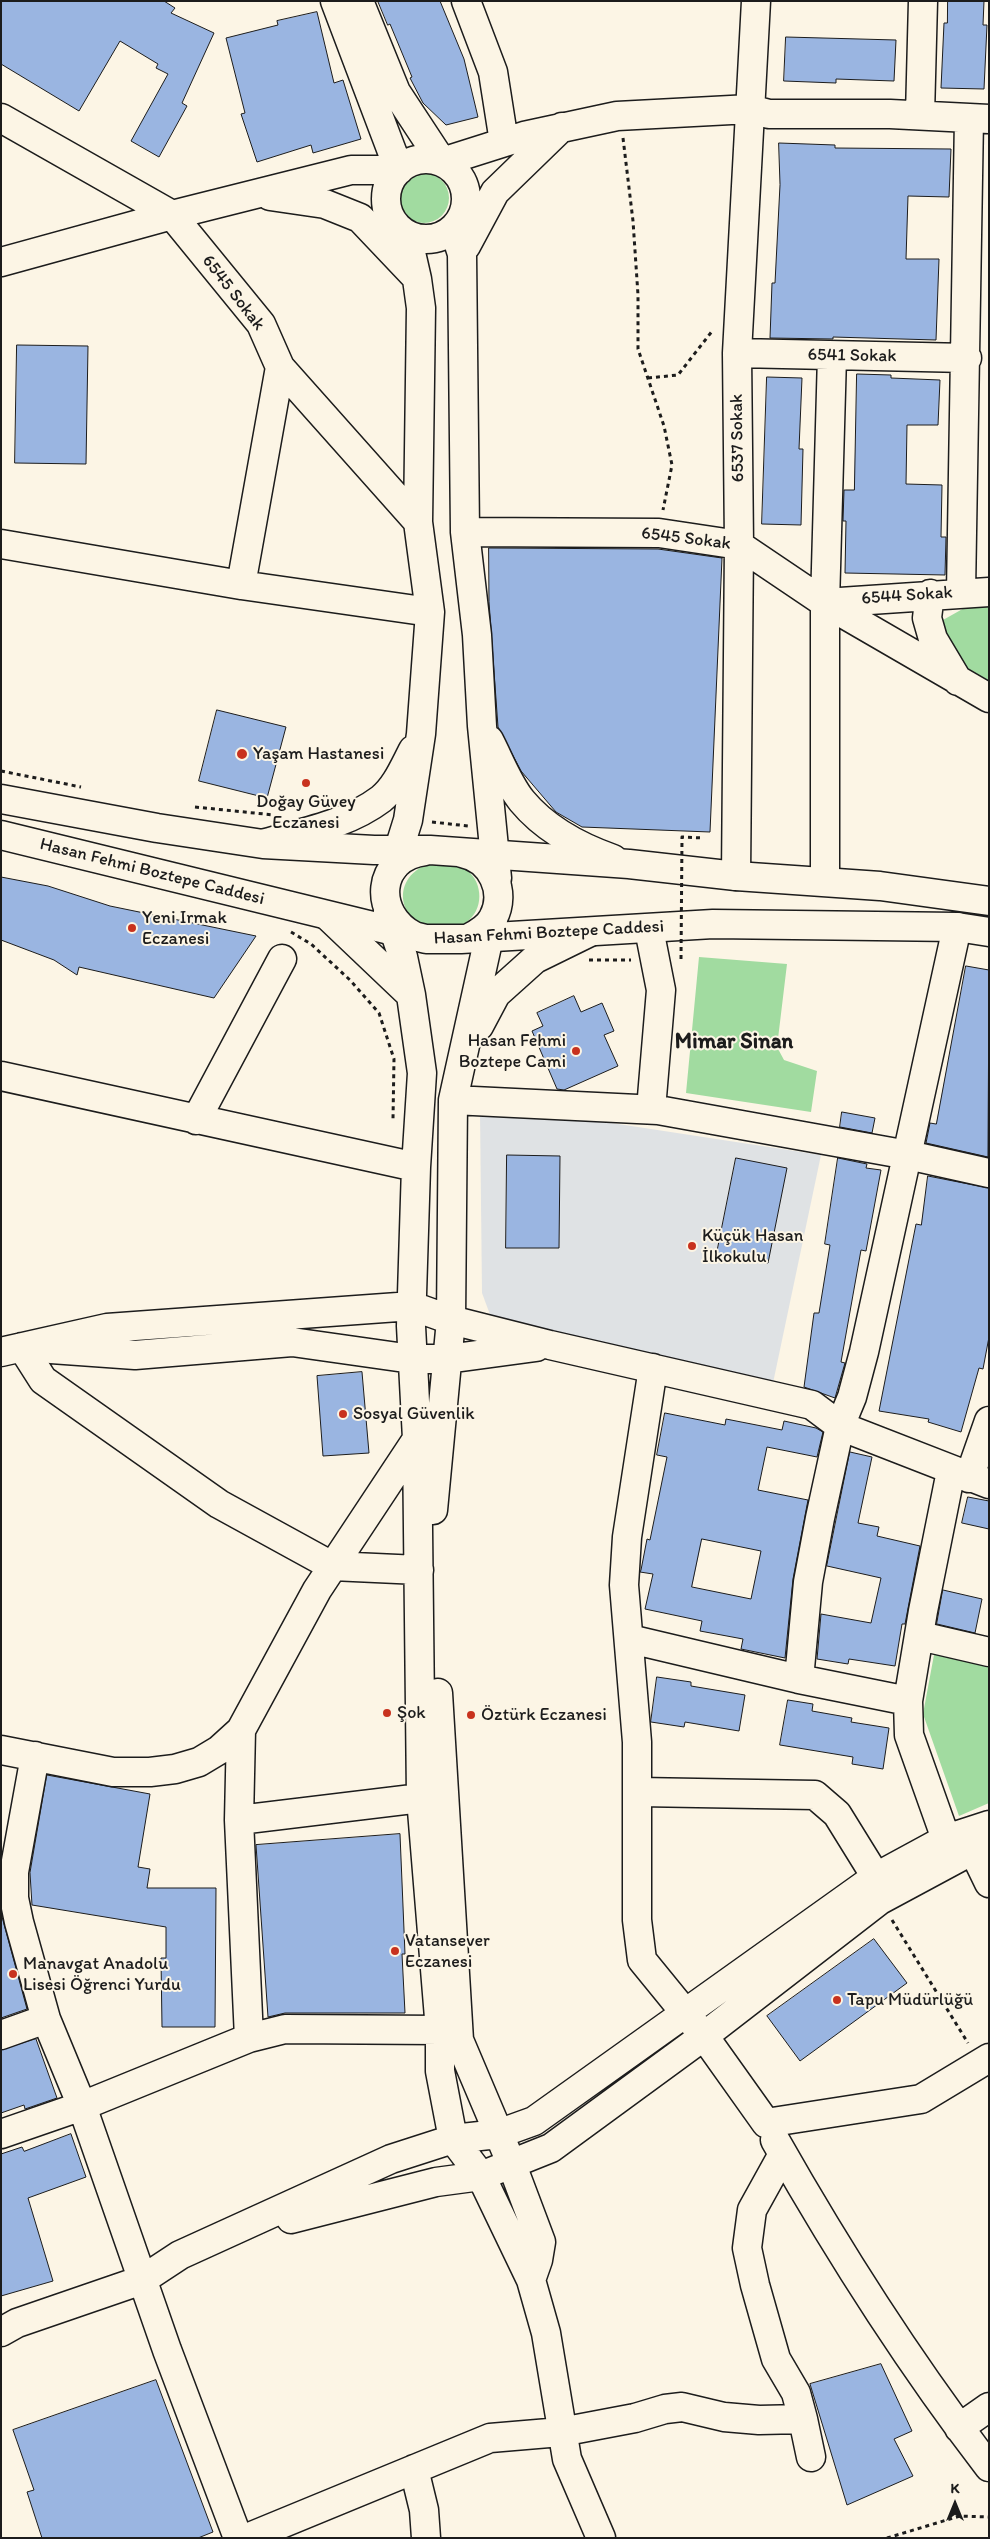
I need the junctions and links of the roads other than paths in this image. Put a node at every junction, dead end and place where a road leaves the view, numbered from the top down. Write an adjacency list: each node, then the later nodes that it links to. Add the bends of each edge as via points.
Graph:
1 (335, 1): 13 (street)
2 (359, 1): 12 (street, via 396,92)
3 (466, 1): 11 (street, via 493,72)
4 (756, 1): 6 (street, 6537 Sokak)
5 (923, 1): 7 (street)
6 (750, 109): 7 (street, via 769,114); 10 (street, via 620,116); 20 (street, 6537 Sokak)
7 (920, 115): 9 (street)
8 (1, 118): 15 (street, 6545 Sokak)
9 (979, 119): 22 (street)
10 (563, 127): 11 (street); 17 (street, via 495,192)
11 (504, 142): 12 (street)
12 (442, 162): 13 (street, via 420,160); 17 (street, via 462,180 466,193)
13 (399, 170): 14 (street, via 351,170); 16 (street, via 391,180 386,204 390,217)
14 (256, 194): 15 (street); 19 (street, via 325,204 360,218)
15 (172, 215): 18 (street); 23 (street, 6545 Sokak, via 261,324)
16 (407, 235): 17 (street, via 419,239 443,236); 19 (street)
17 (458, 242): 25 (street)
18 (1, 262)
19 (418, 279): 24 (street, via 421,308)
20 (737, 353): 21 (street, 6541 Sokak); 27 (street, 6537 Sokak)
21 (832, 356): 22 (street, 6541 Sokak); 32 (street)
22 (966, 358): 29 (street)
23 (280, 367): 24 (street, 6545 Sokak); 28 (street)
24 (418, 522): 33 (street)
25 (465, 532): 27 (street, 6545 Sokak, via 659,533); 36 (street, via 477,635)
26 (1, 544): 28 (street)
27 (739, 546): 32 (street, 6545 Sokak); 45 (street, 6537 Sokak)
28 (242, 586): 33 (street)
29 (962, 592): 30 (street, 6544 Sokak); 31 (street, 6544 Sokak)
30 (989, 592)
31 (930, 594): 32 (street, 6544 Sokak); 34 (street, via 926,618)
32 (825, 603): 34 (street, 6545 Sokak); 46 (street)
33 (430, 612): 37 (street)
34 (958, 682): 35 (street, 6545 Sokak)
35 (989, 698)
36 (482, 726): 42 (street); 44 (street, via 521,800 536,816 581,848)
37 (421, 734): 40 (street, via 396,781 381,798 336,823); 43 (street, via 408,820)
38 (1, 799): 40 (street)
39 (1, 835): 49 (street, Hasan Fehmi Boztepe Caddesi)
40 (263, 844): 43 (street)
41 (442, 851): 42 (street); 43 (street); 47 (street, via 470,855 483,863 493,875)
42 (496, 855): 44 (street); 47 (street)
43 (396, 859): 50 (street, via 386,887)
44 (629, 864): 45 (street)
45 (736, 876): 46 (street)
46 (826, 880): 48 (street)
47 (498, 889): 53 (street, via 498,904)
48 (989, 901)
49 (328, 916): 50 (street, Hasan Fehmi Boztepe Caddesi); 57 (street)
50 (399, 926): 53 (street, Hasan Fehmi Boztepe Caddesi); 57 (street)
51 (649, 928): 52 (street, Hasan Fehmi Boztepe Caddesi, via 713,924); 54 (street, Hasan Fehmi Boztepe Caddesi); 61 (street, via 661,990)
52 (957, 928): 55 (street, Hasan Fehmi Boztepe Caddesi); 63 (street)
53 (484, 932): 54 (street, Hasan Fehmi Boztepe Caddesi); 58 (street)
54 (590, 932): 58 (street, via 535,959 496,994)
55 (989, 932)
56 (282, 960): 62 (street)
57 (411, 995): 64 (street, via 422,1073)
58 (459, 1065): 60 (street)
59 (1, 1076): 62 (street)
60 (453, 1100): 61 (street); 67 (street)
61 (651, 1109): 63 (street)
62 (196, 1120): 64 (street)
63 (908, 1155): 65 (street); 74 (street, via 864,1352)
64 (416, 1167): 66 (street)
65 (989, 1173)
66 (412, 1306): 67 (street); 69 (street, via 107,1328); 70 (street)
67 (451, 1320): 68 (street); 71 (street)
68 (550, 1345): 71 (street); 72 (street)
69 (12, 1350): 70 (street, via 135,1355 292,1342); 77 (street, via 43,1380 219,1504)
70 (412, 1358): 71 (street); 75 (street)
71 (447, 1359): 106 (street, via 432,1520 431,1582 459,2040)
72 (653, 1368): 74 (street, via 812,1405); 80 (street, via 627,1537 624,1585)
73 (989, 1421): 76 (street)
74 (840, 1426): 76 (street); 82 (street, via 808,1582)
75 (417, 1439): 77 (street); 78 (street)
76 (970, 1478): 79 (street)
77 (332, 1566): 78 (street); 84 (street)
78 (419, 1570): 88 (street)
79 (920, 1636): 81 (street); 83 (street)
80 (630, 1639): 82 (street); 87 (street)
81 (989, 1652)
82 (799, 1679): 83 (street)
83 (908, 1701): 91 (street, via 909,1735)
84 (241, 1730): 86 (street, via 199,1762 175,1769 113,1772); 89 (street)
85 (1, 1750): 86 (street)
86 (35, 1756): 95 (street, via 14,1872)
87 (639, 1792): 94 (street, via 815,1795 837,1814); 96 (street, via 637,1920 642,1960)
88 (421, 1798): 89 (street); 98 (street)
89 (239, 1820): 101 (street)
90 (989, 1825): 91 (street)
91 (946, 1839): 94 (street)
92 (981, 1847): 93 (street); 94 (street)
93 (989, 1883)
94 (878, 1888): 96 (street); 100 (street)
95 (10, 1920): 97 (street)
96 (685, 2015): 100 (street); 106 (street, via 534,2121)
97 (46, 2019): 99 (street); 103 (street)
98 (440, 2030): 101 (street, via 285,2029); 107 (street, via 440,2071)
99 (1, 2035)
100 (704, 2036): 104 (street); 109 (street, via 551,2148)
101 (249, 2038): 103 (street)
102 (979, 2051): 104 (street, via 921,2099)
103 (82, 2106): 105 (street); 112 (street)
104 (766, 2123): 108 (street)
105 (1, 2134)
106 (498, 2134): 107 (street); 109 (street)
107 (453, 2139): 110 (street); 111 (street, via 391,2159)
108 (783, 2154): 116 (street, via 752,2210 747,2248 776,2359 796,2393); 117 (street, via 830,2236)
109 (512, 2165): 110 (street); 113 (street, via 541,2242)
110 (481, 2176): 111 (street, via 436,2182 296,2217); 113 (street)
111 (180, 2255): 112 (street)
112 (142, 2280): 114 (street, via 17,2323); 122 (street)
113 (531, 2280): 118 (street, via 546,2334)
114 (1, 2332)
115 (989, 2408): 117 (street)
116 (802, 2419): 118 (street, via 724,2417 682,2407); 119 (street)
117 (959, 2428): 120 (street)
118 (561, 2432): 121 (street, via 490,2438); 125 (street, via 567,2459)
119 (811, 2457)
120 (989, 2467)
121 (414, 2469): 123 (street); 124 (street, via 424,2510)
122 (238, 2538)
123 (247, 2538)
124 (426, 2538)
125 (601, 2538)

